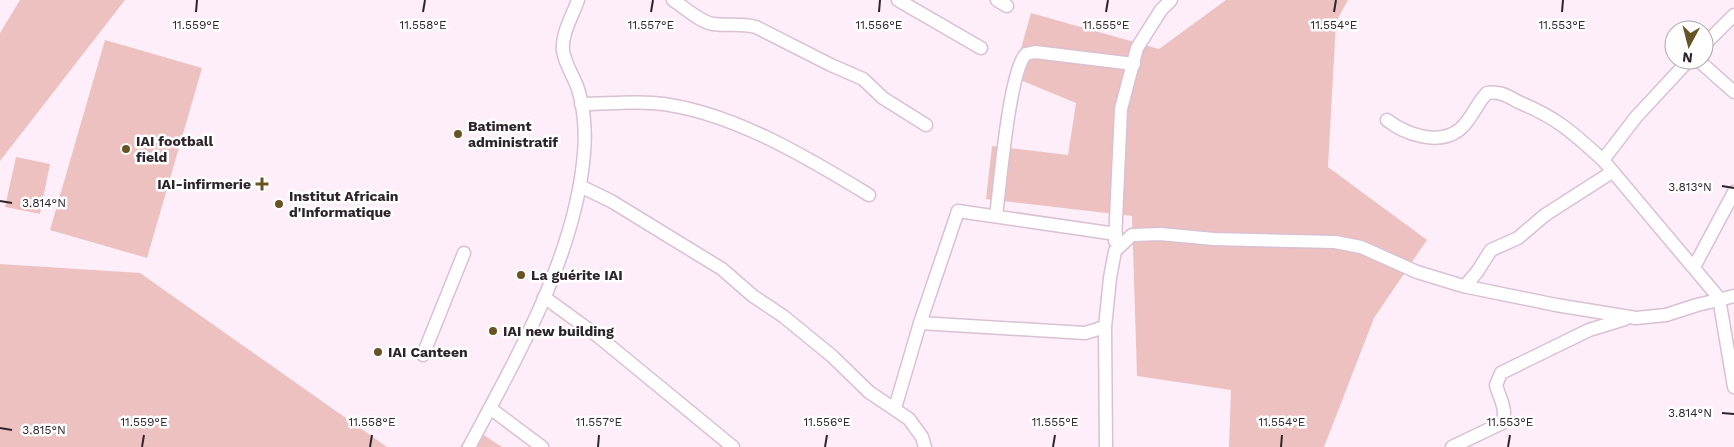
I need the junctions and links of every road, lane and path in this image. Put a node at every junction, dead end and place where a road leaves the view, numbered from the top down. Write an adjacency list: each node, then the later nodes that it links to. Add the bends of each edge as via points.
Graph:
1 (578, 0): 12 (street, via 563,40 563,51)
2 (673, 0): 14 (street, via 706,22 756,27 853,74 883,98)
3 (898, 0): 7 (street)
4 (1171, 0): 8 (street, via 1146,31)
5 (1734, 15): 6 (street)
6 (1714, 35)
7 (981, 48)
8 (1134, 64): 20 (street, via 1035,52 1020,59 1012,91); 21 (street, via 1121,109)
9 (1680, 70): 15 (street, via 1636,117)
10 (1709, 70): 11 (street)
11 (1734, 92)
12 (581, 104): 17 (street, via 584,150); 19 (street, via 652,103 701,112 776,142 818,163)
13 (1387, 120): 15 (street, via 1402,130 1437,138 1459,130 1487,93 1500,92 1560,122)
14 (926, 124)
15 (1603, 160): 16 (street)
16 (1612, 172): 24 (street); 25 (street, via 1545,215 1518,238 1491,250)
17 (580, 186): 27 (street); 35 (street, via 611,200 722,269 832,356 869,392)
18 (1734, 192): 24 (street)
19 (869, 195)
20 (996, 216): 21 (street); 30 (street, via 958,211)
21 (1116, 234): 22 (street)
22 (1115, 251): 25 (street, via 1132,235 1140,233 1214,239 1335,242 1361,247 1417,272); 31 (street)
23 (464, 253): 32 (street)
24 (1694, 267): 28 (street)
25 (1465, 286): 29 (street)
26 (1734, 296): 28 (street)
27 (544, 297): 34 (street); 38 (street, via 607,343)
28 (1719, 298): 29 (street, via 1648,319); 33 (street)
29 (1629, 317): 41 (street, via 1589,330 1501,373 1496,385 1506,416 1502,423)
30 (920, 323): 31 (street, via 1085,333); 35 (street)
31 (1106, 327): 40 (street)
32 (423, 355)
33 (1734, 387)
34 (490, 408): 36 (street); 37 (street)
35 (895, 408): 39 (street, via 909,419)
36 (469, 447)
37 (542, 447)
38 (733, 447)
39 (925, 447)
40 (1106, 447)
41 (1452, 447)

